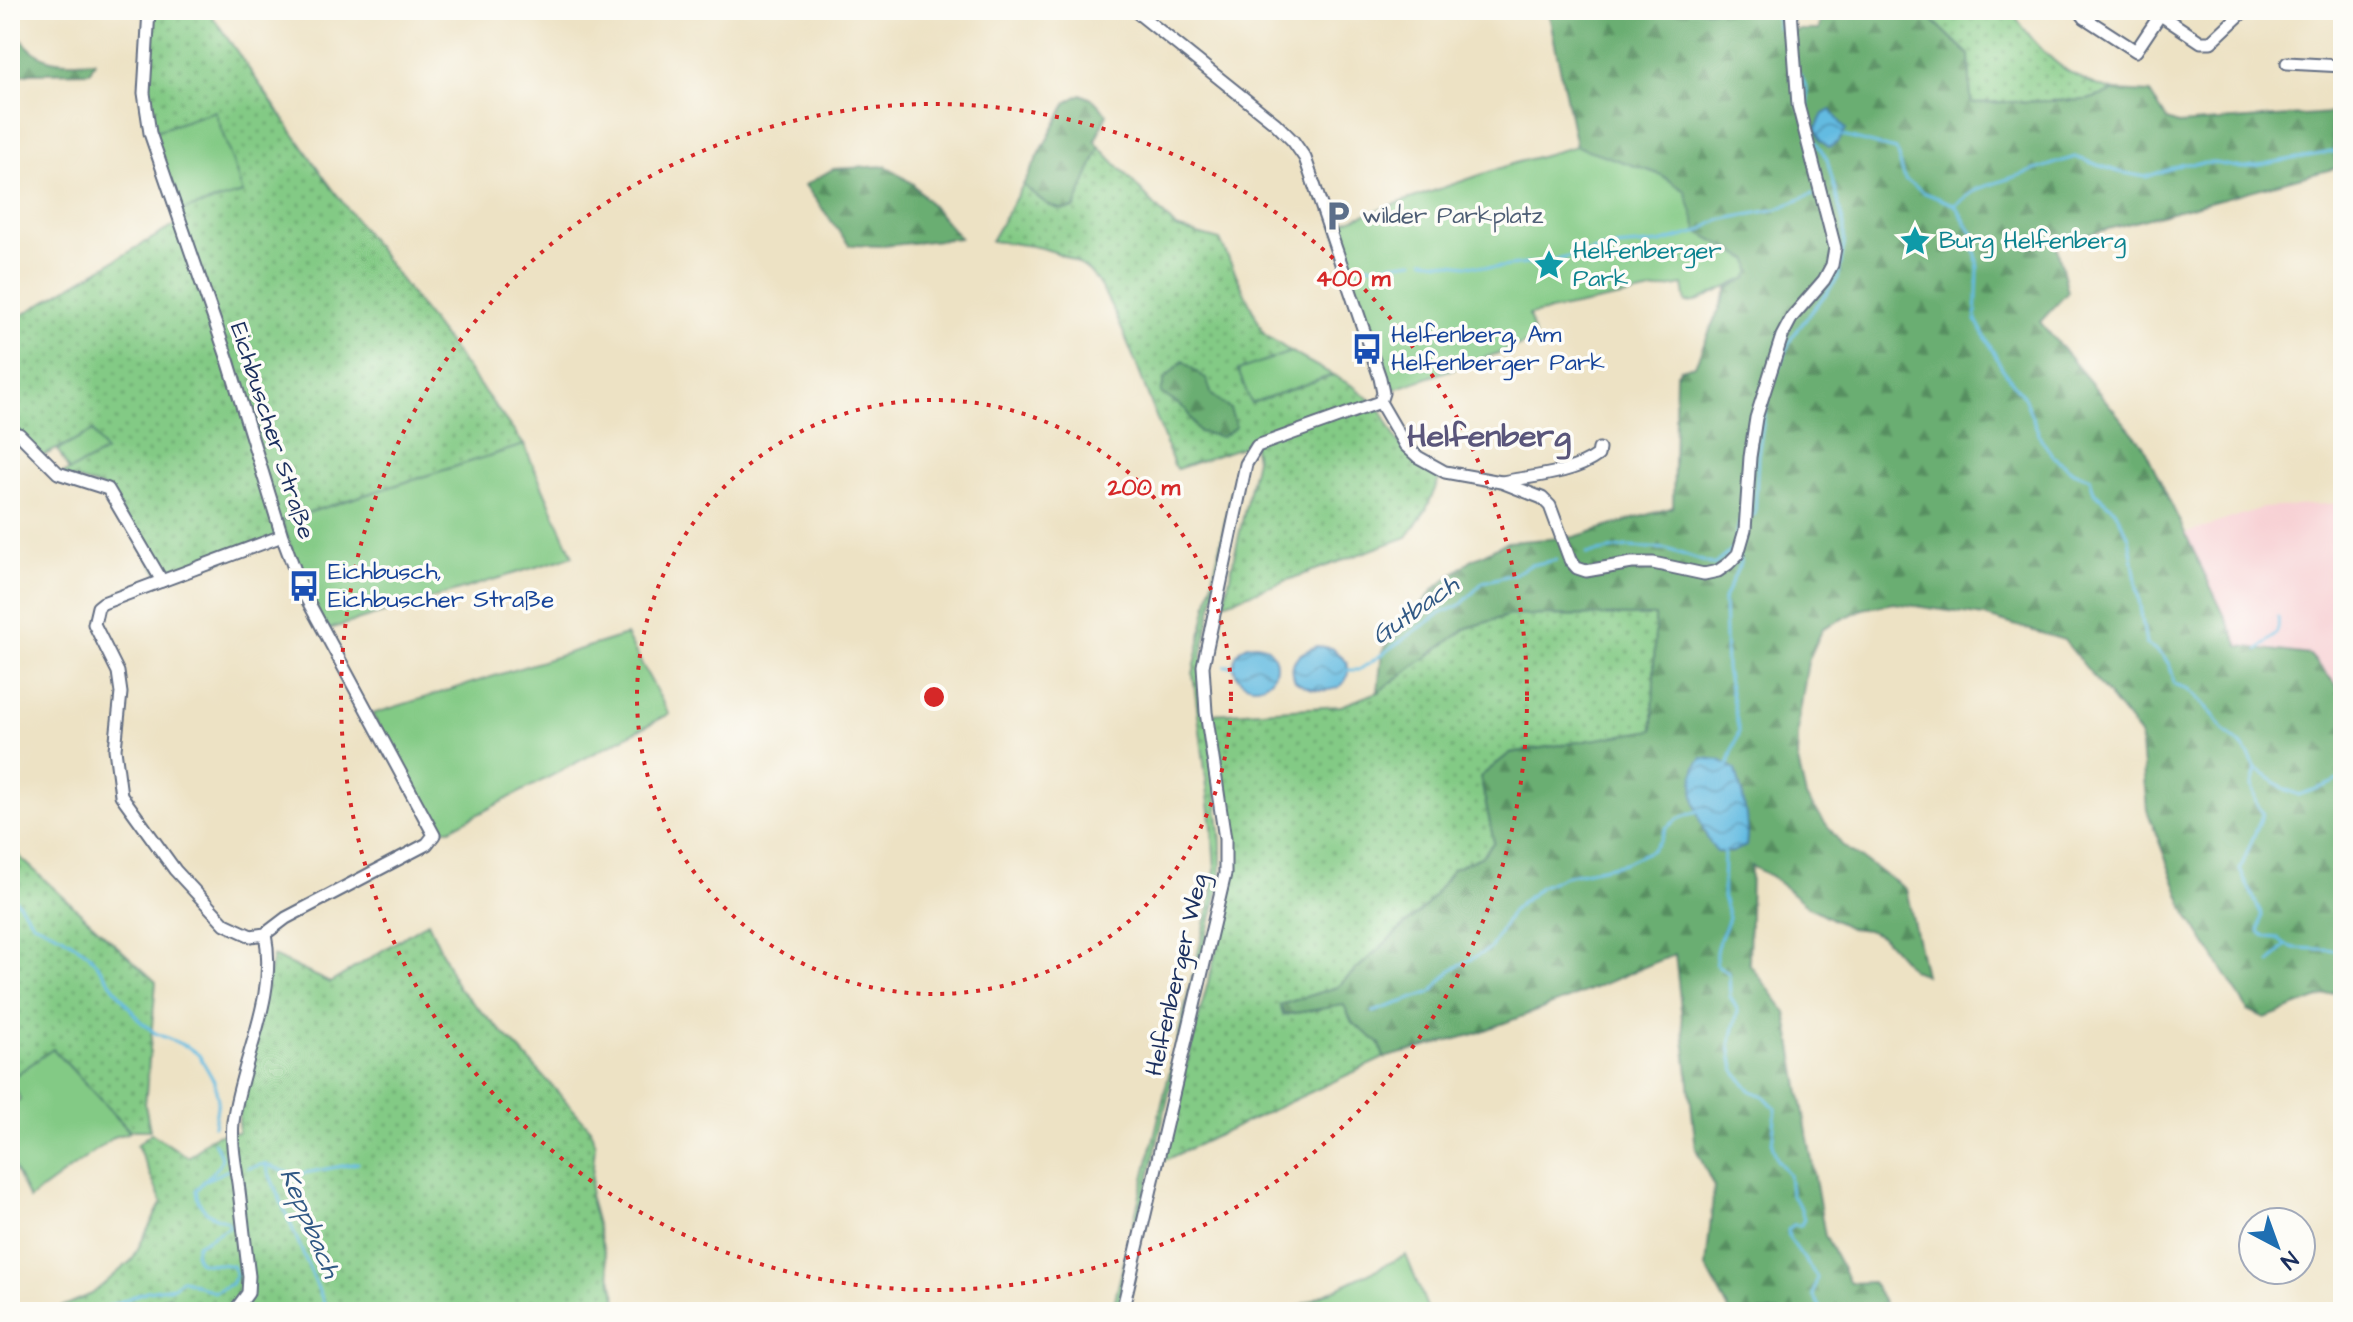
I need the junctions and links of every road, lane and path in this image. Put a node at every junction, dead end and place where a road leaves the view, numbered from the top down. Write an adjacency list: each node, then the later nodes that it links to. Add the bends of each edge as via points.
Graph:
1 (149, 10): 15 (street, Eichbuscher Straße, via 144,93 150,133)
2 (1134, 10): 9 (street, via 1275,123 1305,158 1380,378)
3 (1791, 10): 14 (street, via 1798,105 1835,248 1824,280 1782,336 1756,418 1738,554 1718,571 1704,574 1653,563 1586,571 1570,560)
4 (2079, 10): 6 (street, via 2136,51)
5 (2245, 10): 6 (street, via 2211,42 2201,42)
6 (2156, 12)
7 (2287, 63): 8 (street)
8 (2343, 66)
9 (1380, 402): 13 (street, via 1418,457 1445,472); 19 (street, Helfenberger Weg, via 1257,446 1246,464 1203,666 1225,874)
10 (10, 432): 16 (street, via 19,434 58,473 108,489)
11 (1599, 449): 12 (street, via 1590,461)
12 (1551, 473): 13 (street); 14 (street)
13 (1501, 482): 14 (street)
14 (1542, 498)
15 (282, 536): 16 (street); 17 (street, Eichbuscher Straße, via 303,592 434,835 427,844)
16 (162, 581): 17 (street, via 103,603 94,624 118,672 115,749 121,795 175,870 225,924 251,936)
17 (265, 934): 18 (street, via 266,977 232,1136 249,1276 248,1293)
18 (234, 1312)
19 (1122, 1312)

